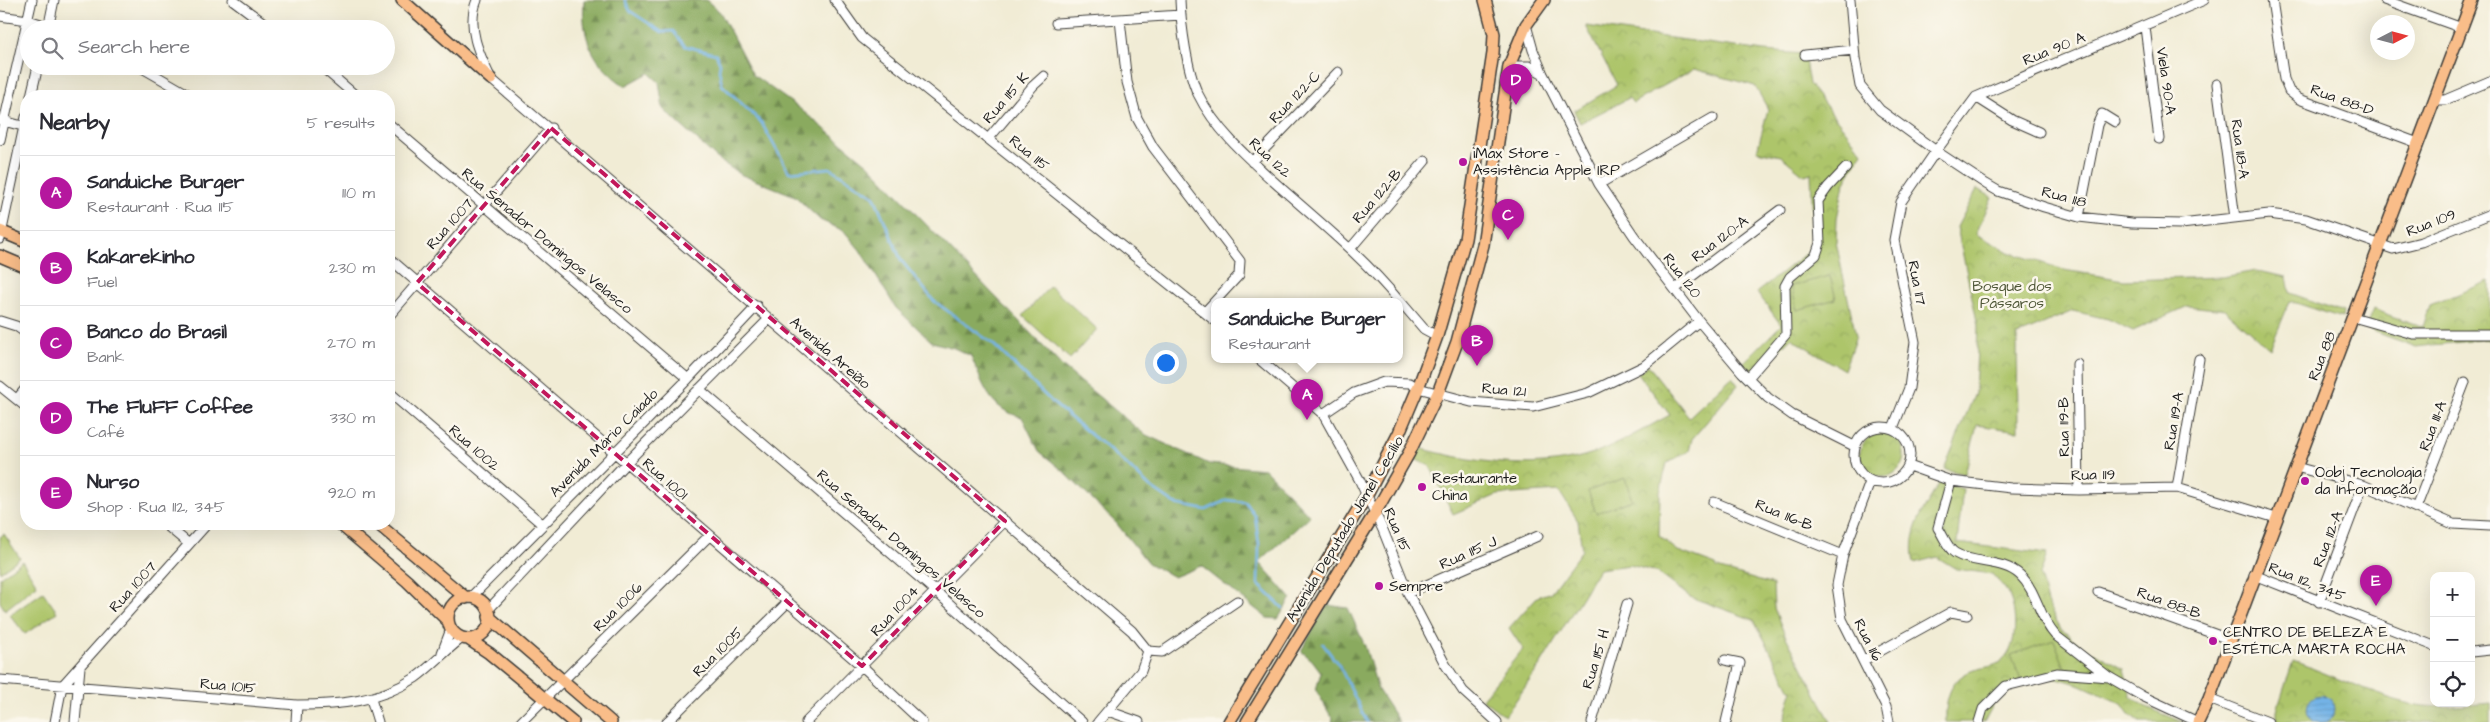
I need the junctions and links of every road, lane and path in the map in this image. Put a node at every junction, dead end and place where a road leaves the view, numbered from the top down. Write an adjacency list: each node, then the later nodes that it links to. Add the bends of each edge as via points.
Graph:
1 (32, 0): 17 (street)
2 (54, 0): 18 (street)
3 (233, 0): 19 (street)
4 (402, 0): 35 (main road)
5 (477, 0): 35 (street, via 472,24)
6 (835, 0): 50 (street, Rua 115, via 862,38)
7 (1180, 0): 15 (street, Rua 122)
8 (1485, 0): 88 (main road, Avenida Deputado Jamel Cecílio, via 1494,34 1493,53 1465,240)
9 (1544, 0): 22 (main road, Avenida Deputado Jamel Cecílio)
10 (1850, 0): 25 (street, Rua 118)
11 (2204, 0): 23 (street, Rua 90 A)
12 (2272, 0): 53 (street, Rua 88-D, via 2284,79 2289,91 2299,99)
13 (2384, 0): 24 (street)
14 (2472, 0): 24 (main road, Rua 88)
15 (1181, 15): 20 (street); 57 (street, Rua 122, via 1197,93 1218,125)
16 (0, 16): 17 (street)
17 (28, 20)
18 (52, 20)
19 (260, 20)
20 (1120, 20): 21 (street); 74 (street, via 1128,82 1137,118 1153,147 1240,261 1239,275)
21 (1056, 23)
22 (1526, 26): 28 (main road, Avenida Deputado Jamel Cecílio); 30 (street, Rua 120)
23 (2145, 27): 42 (street, Rua 90 A); 51 (street, Viela 90-A)
24 (2462, 28): 41 (main road, Rua 88)
25 (1854, 50): 27 (street); 55 (street, Rua 118, via 1860,86 1880,110)
26 (20, 51): 44 (street)
27 (1804, 54)
28 (1509, 66): 30 (street, via 1529,66); 98 (main road, Avenida Deputado Jamel Cecílio, via 1483,245 1457,342)
29 (1338, 72): 57 (street, Rua 122-C)
30 (1542, 74): 59 (street, Rua 120)
31 (36, 75): 38 (street)
32 (154, 75): 39 (street)
33 (332, 75): 40 (street)
34 (1044, 76): 50 (street, Rua 115 K)
35 (491, 78): 47 (street, Avenida Areião)
36 (2490, 81): 41 (street, via 2445,100)
37 (2216, 84): 64 (street, Rua 118-A)
38 (32, 90)
39 (180, 90)
40 (349, 90)
41 (2437, 95): 53 (main road, Rua 88)
42 (1976, 97): 49 (street, via 2012,120); 55 (street, Rua 90 A)
43 (1713, 118): 59 (street)
44 (2, 120): 45 (street); 52 (street)
45 (20, 122)
46 (2115, 122): 63 (street, via 2102,114 2097,125)
47 (551, 128): 60 (street, Rua 1007); 78 (street, Avenida Areião)
48 (395, 129): 60 (street, Rua Senador Domingos Velasco)
49 (2039, 132)
50 (989, 138): 80 (street, Rua 115)
51 (2160, 139)
52 (0, 140)
53 (2418, 144): 67 (main road, Rua 88)
54 (20, 150): 65 (street)
55 (1936, 151): 63 (street, Rua 118, via 1998,191); 104 (street, Rua 117, via 1901,202 1894,240 1915,342 1909,388)
56 (1425, 160): 68 (street, Rua 122-B)
57 (1252, 162): 68 (street, Rua 122)
58 (1846, 168): 92 (street, via 1818,201 1820,243 1816,255 1790,277 1786,286 1787,329 1784,338)
59 (1599, 184): 73 (street, Rua 120)
60 (484, 205): 72 (street, Rua 1007); 93 (street, Rua Senador Domingos Velasco)
61 (1780, 210): 73 (street, Rua 120-A)
62 (2490, 214): 67 (street, Rua 109, via 2408,247 2393,249)
63 (2079, 217): 64 (street, Rua 118, via 2171,224)
64 (2235, 218): 67 (street, Rua 118, via 2269,214 2306,219)
65 (1, 234): 66 (main road)
66 (20, 240)
67 (2380, 244): 81 (main road, Rua 88)
68 (1350, 249): 75 (street, Rua 122)
69 (0, 256): 71 (main road)
70 (395, 263): 72 (street, Rua 1001)
71 (20, 264)
72 (417, 283): 79 (street, Rua 1007); 106 (street, Rua 1001)
73 (1675, 289): 84 (street, Rua 120)
74 (1218, 298)
75 (1396, 298)
76 (1211, 305): 80 (street)
77 (1403, 305): 88 (street, Rua 122, via 1424,329)
78 (757, 306): 83 (street, Avenida Areião); 93 (street, Avenida Mário Caiado)
79 (395, 309)
80 (1205, 312): 82 (street, Rua 115)
81 (2353, 316): 87 (street, via 2413,334); 109 (main road, Rua 88)
82 (1211, 317)
83 (769, 319): 97 (street, Avenida Mário Caiado); 120 (street, Avenida Areião)
84 (1699, 320): 92 (street, Rua 120); 98 (street, Rua 121, via 1644,366 1588,393 1533,407 1471,402)
85 (0, 321): 86 (street)
86 (20, 329)
87 (2490, 334)
88 (1437, 336): 96 (main road, Avenida Deputado Jamel Cecílio)
89 (2199, 359): 113 (street, Rua 119-A)
90 (1264, 363): 103 (street, Rua 115)
91 (2077, 364): 114 (street, Rua 119-B)
92 (1748, 378): 105 (street, Rua 120, via 1792,415)
93 (688, 379): 106 (street, Avenida Mário Caiado)
94 (2465, 382): 117 (street, Rua 111-A)
95 (0, 386): 101 (street)
96 (1418, 388): 98 (street, Rua 121); 103 (street, Rua 121, via 1410,383 1384,382 1354,393); 115 (main road, Avenida Deputado Jamel Cecílio)
97 (700, 390): 107 (street, Avenida Mário Caiado); 132 (street, Rua Senador Domingos Velasco)
98 (1438, 393): 118 (main road, Avenida Deputado Jamel Cecílio)
99 (20, 395): 101 (street)
100 (395, 397): 121 (street, Rua 1002)
101 (17, 399): 102 (street)
102 (20, 402)
103 (1323, 414): 115 (street, Rua 115)
104 (1893, 428): 105 (street, via 1878,426 1863,433); 108 (street, via 1905,437 1911,451)
105 (1854, 446): 111 (street, via 1856,467)
106 (614, 452): 107 (street, Rua 1001); 121 (street, Avenida Mário Caiado)
107 (626, 463): 127 (street, Rua 1001); 140 (street, Avenida Mário Caiado)
108 (1909, 466): 110 (street, Rua 119); 111 (street, via 1900,478 1886,484)
109 (2296, 467): 112 (street); 119 (main road, Rua 88)
110 (1951, 481): 114 (street, Rua 119, via 2011,488); 154 (street, via 1938,528 1954,552 1984,563 2003,565 2020,575 2051,631)
111 (1870, 482): 130 (street, Rua 116)
112 (2364, 485): 117 (street); 138 (street, Rua 112-A)
113 (2177, 488): 114 (street, Rua 119); 119 (street, Rua 119)
114 (2079, 490)
115 (1367, 495): 118 (street, Rua 115); 177 (main road, Avenida Deputado Jamel Cecílio)
116 (1714, 502): 130 (street, Rua 116-B)
117 (2416, 508): 122 (street, via 2453,524)
118 (1376, 512): 134 (street, Rua 115); 178 (main road, Avenida Deputado Jamel Cecílio)
119 (2276, 518): 131 (main road, Rua 88)
120 (1005, 520): 132 (street, Rua 1004); 147 (street, Avenida Areião, via 1132,631)
121 (542, 524): 135 (street, Avenida Mário Caiado)
122 (2490, 526)
123 (172, 530): 129 (street)
124 (202, 530): 129 (street, Rua 1007)
125 (347, 530): 142 (main road, via 407,581)
126 (385, 530): 135 (main road)
127 (710, 534): 137 (street, Rua 1001); 156 (street, Rua 1006)
128 (1538, 536): 134 (street, Rua 115 J)
129 (190, 544): 153 (street, Rua 1007)
130 (1843, 555): 151 (street, Rua 116, via 1837,585 1842,619)
131 (2254, 575): 138 (street, Rua 112, 345); 144 (main road, Rua 88)
132 (934, 590): 152 (street, Rua 1004); 174 (street, Rua Senador Domingos Velasco)
133 (2098, 592): 144 (street, Rua 88-B)
134 (1408, 593): 179 (street, Rua 115, via 1444,664 1463,691)
135 (468, 598): 140 (main road, via 480,601); 142 (main road, via 453,606)
136 (1237, 601): 147 (street, via 1162,652)
137 (788, 602): 152 (street, Rua 1001); 171 (street, Rua 1005)
138 (2319, 602): 145 (street, Rua 112, 345)
139 (1627, 604): 180 (street, Rua 115 H)
140 (488, 613): 143 (main road, via 486,630 481,635); 156 (main road)
141 (1967, 615): 151 (street, via 1951,612)
142 (450, 625): 143 (main road); 149 (street, Rua 1015)
143 (465, 638): 149 (street, Rua 1015); 159 (main road, via 489,653)
144 (2231, 640): 161 (main road, Rua 88)
145 (2430, 644)
146 (2490, 650): 148 (street)
147 (1148, 651): 163 (street, via 1141,671)
148 (2475, 652)
149 (441, 655): 160 (street, Rua 1015, via 416,677)
150 (1724, 660): 181 (street, via 1740,663)
151 (1864, 660): 182 (street, Rua 116, via 1886,707)
152 (862, 666): 172 (street, Rua 1004); 173 (street, Rua 1001)
153 (80, 668): 157 (street, Rua 1007); 158 (street)
154 (2110, 677): 183 (street, via 2057,673 2006,686 1983,710); 184 (street)
155 (0, 680): 157 (street, Rua 1015)
156 (564, 680): 159 (street, Rua 1006); 170 (main road)
157 (62, 686): 158 (street, Rua 1015); 164 (street)
158 (80, 688): 162 (street, Rua 1015); 165 (street)
159 (544, 698): 168 (street, Rua 1006); 169 (main road)
160 (371, 699): 162 (street, Rua 1015, via 332,705); 167 (street)
161 (2209, 699): 184 (main road, Rua 88); 185 (street)
162 (297, 705): 166 (street)
163 (1108, 711): 175 (street); 176 (street)
164 (56, 722)
165 (74, 722)
166 (296, 722)
167 (378, 722)
168 (521, 722)
169 (573, 722)
170 (611, 722)
171 (667, 722)
172 (806, 722)
173 (922, 722)
174 (1082, 722)
175 (1098, 722)
176 (1139, 722)
177 (1229, 722)
178 (1247, 722)
179 (1497, 722)
180 (1592, 722)
181 (1726, 722)
182 (1889, 722)
183 (1980, 722)
184 (2198, 722)
185 (2268, 722)

